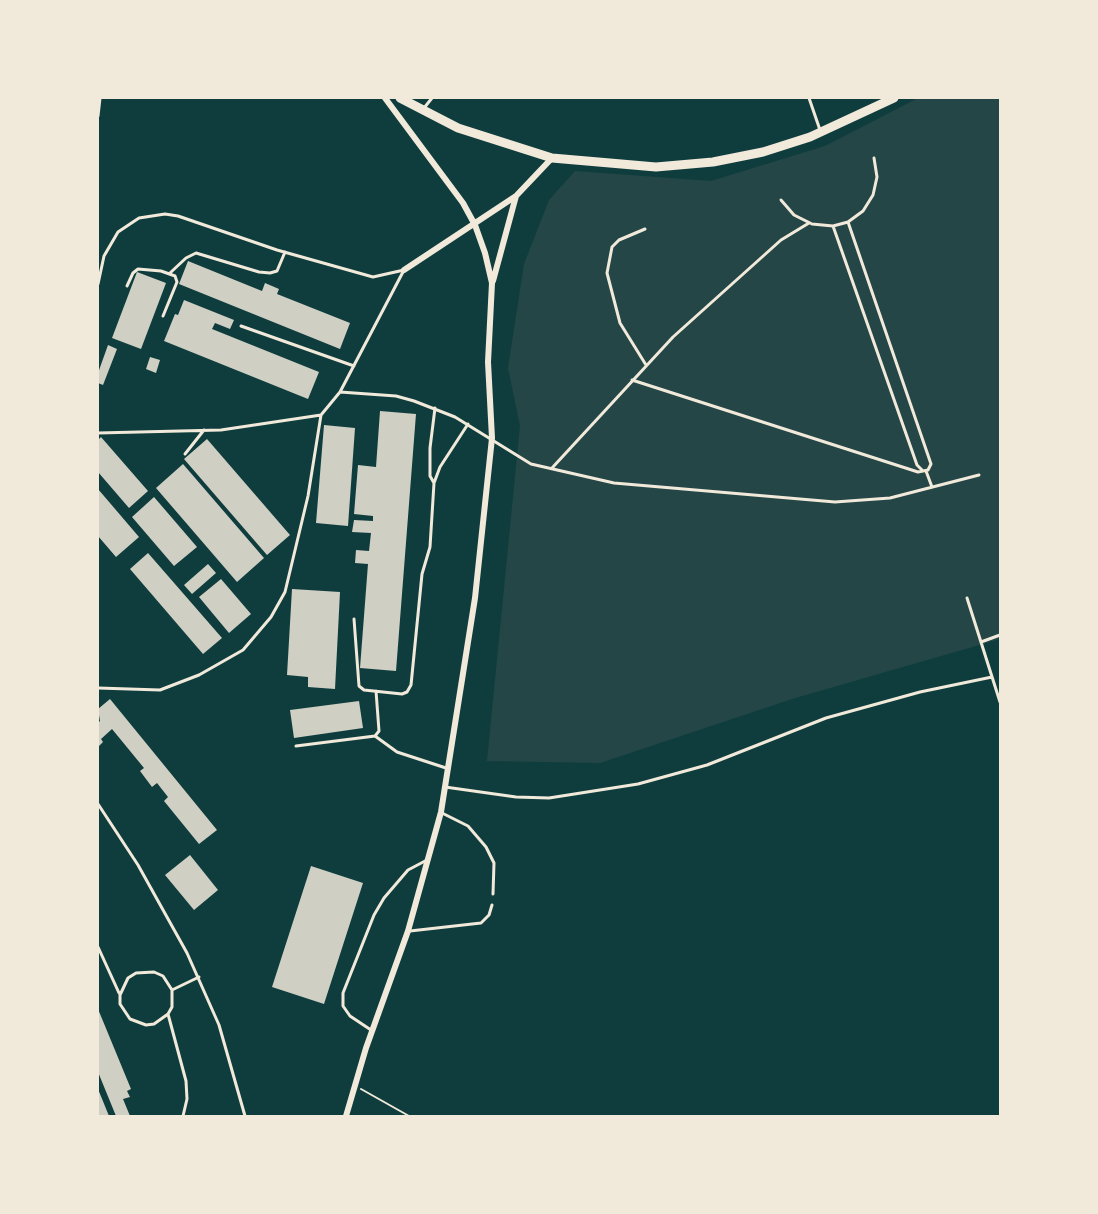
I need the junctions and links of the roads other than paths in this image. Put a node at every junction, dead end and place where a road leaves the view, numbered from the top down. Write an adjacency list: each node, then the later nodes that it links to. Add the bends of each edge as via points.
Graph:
1 (100, 98): 8 (lane)
2 (385, 98): 16 (street, via 445,176)
3 (400, 98): 7 (main road)
4 (432, 98): 7 (lane)
5 (809, 98): 9 (lane)
6 (894, 98): 9 (main road)
7 (422, 111): 10 (main road, via 485,139)
8 (98, 116)
9 (821, 132): 10 (main road, via 763,152 713,162 656,167)
10 (552, 158): 12 (street)
11 (874, 158): 14 (lane, via 877,177 873,195 863,211)
12 (516, 196): 16 (street); 22 (street)
13 (781, 200): 15 (lane, via 794,215)
14 (848, 222): 17 (lane); 39 (lane, via 931,464)
15 (809, 223): 17 (lane); 27 (lane, via 781,240)
16 (475, 225): 20 (street); 22 (street)
17 (832, 226): 39 (lane, via 917,465)
18 (645, 229): 27 (lane, via 612,246 607,273 620,322)
19 (285, 252): 20 (lane, via 372,277); 21 (lane, via 278,271 270,273 196,254); 23 (lane, via 178,216 151,215 118,232 104,256)
20 (404, 270): 28 (lane)
21 (171, 273): 24 (lane, via 135,270); 25 (lane, via 177,282)
22 (492, 283): 36 (street, via 488,362)
23 (98, 284)
24 (127, 286)
25 (163, 316)
26 (241, 326): 28 (lane)
27 (646, 365): 29 (lane)
28 (354, 366): 30 (lane)
29 (632, 380): 38 (lane); 39 (lane)
30 (340, 392): 31 (lane, via 396,396); 32 (lane)
31 (435, 408): 33 (lane); 41 (lane, via 430,448 430,476)
32 (321, 415): 34 (lane); 48 (lane, via 308,496 285,592 271,617 243,650 199,675 160,690)
33 (468, 424): 36 (lane); 41 (lane)
34 (204, 430): 35 (lane); 37 (lane)
35 (98, 433)
36 (492, 438): 38 (lane, via 531,464); 53 (street, via 475,598)
37 (184, 454)
38 (552, 468): 42 (lane, via 614,483 835,502 890,498)
39 (924, 471): 42 (lane)
40 (979, 475): 42 (lane)
41 (434, 483): 49 (lane, via 430,547 422,574 411,686 402,694)
42 (932, 487)
43 (967, 598): 46 (lane)
44 (354, 619): 49 (lane, via 357,681 361,688)
45 (1000, 635): 46 (lane)
46 (981, 642): 47 (lane)
47 (992, 677): 50 (lane); 54 (lane, via 855,709 794,728 707,765 638,783 549,798)
48 (98, 688)
49 (376, 691): 51 (lane, via 379,731)
50 (1000, 702)
51 (375, 736): 52 (lane); 53 (lane, via 397,752)
52 (296, 746)
53 (448, 769): 54 (street)
54 (445, 787): 56 (street)
55 (98, 804): 62 (lane, via 138,865)
56 (441, 812): 57 (street); 58 (lane, via 468,826 486,847 494,863)
57 (428, 860): 60 (street); 66 (lane, via 408,870 384,898 343,993 343,1006 350,1016)
58 (493, 894)
59 (492, 904): 60 (lane, via 481,923)
60 (408, 931): 66 (street)
61 (98, 947): 64 (lane)
62 (199, 977): 63 (lane); 68 (lane, via 219,1025)
63 (172, 990): 64 (lane, via 162,976 145,971 128,978); 65 (lane)
64 (120, 995): 65 (lane, via 124,1013 137,1023 154,1024)
65 (168, 1014): 67 (lane, via 186,1082)
66 (372, 1030): 69 (street)
67 (183, 1116)
68 (245, 1116)
69 (346, 1116)

